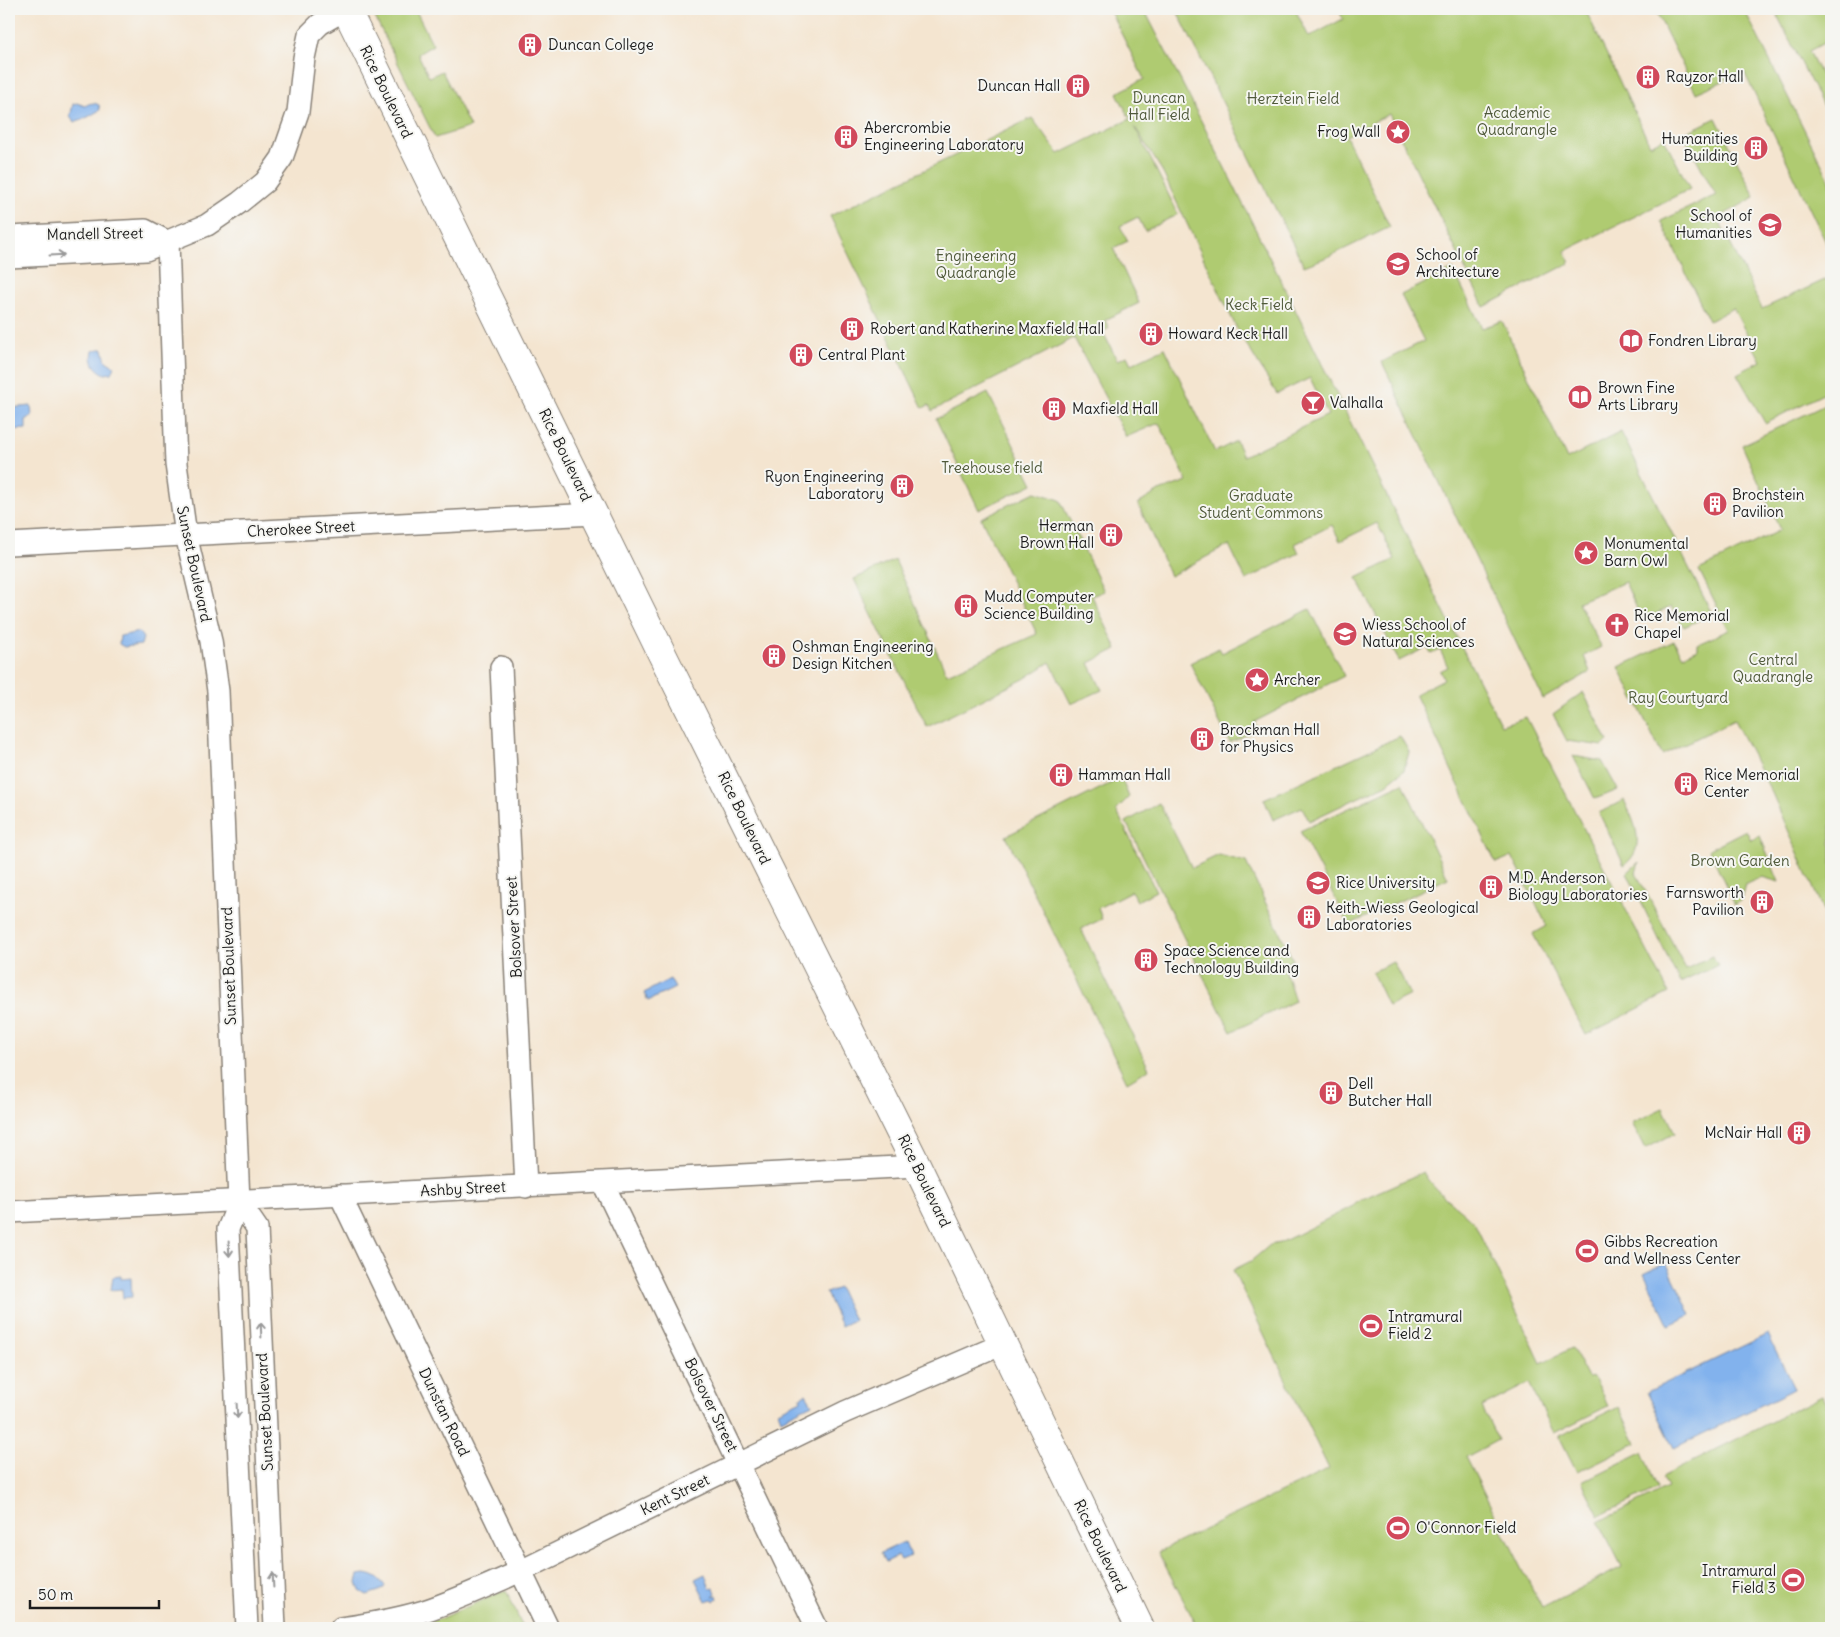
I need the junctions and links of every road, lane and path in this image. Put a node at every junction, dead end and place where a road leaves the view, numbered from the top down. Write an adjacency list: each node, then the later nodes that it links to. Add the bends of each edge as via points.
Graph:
1 (346, 9): 3 (street, via 320,24 309,35 298,112 282,158 265,182 206,225); 5 (main road, Rice Boulevard)
2 (9, 237): 3 (street, Mandell Street, via 145,230)
3 (168, 242): 4 (street, Mandell Street, one-way to 3, via 146,250); 6 (street, Sunset Boulevard, via 176,464)
4 (9, 257)
5 (594, 514): 6 (street, Cherokee Street); 9 (main road, Rice Boulevard)
6 (186, 535): 7 (street, Cherokee Street); 13 (street, Sunset Boulevard, via 211,641 218,691)
7 (9, 544)
8 (501, 667): 11 (street, Bolsover Street)
9 (917, 1166): 10 (street, Ashby Street); 15 (main road, Rice Boulevard)
10 (604, 1183): 11 (street, Ashby Street); 16 (street, Bolsover Street)
11 (526, 1187): 12 (street, Ashby Street)
12 (340, 1195): 13 (street, Ashby Street); 17 (street, Dunstan Road)
13 (239, 1202): 14 (street, Ashby Street); 18 (street, Sunset Boulevard, one-way to 18, via 228,1229); 19 (street, Sunset Boulevard, one-way to 13, via 257,1228)
14 (9, 1212)
15 (1004, 1344): 16 (street, Kent Street, via 845,1412); 23 (main road, Rice Boulevard)
16 (739, 1463): 17 (street, Kent Street); 22 (street, Bolsover Street)
17 (521, 1571): 20 (street, Kent Street, via 424,1610); 21 (street, Dunstan Road)
18 (247, 1628)
19 (275, 1628)
20 (341, 1628)
21 (548, 1628)
22 (817, 1628)
23 (1140, 1628)

